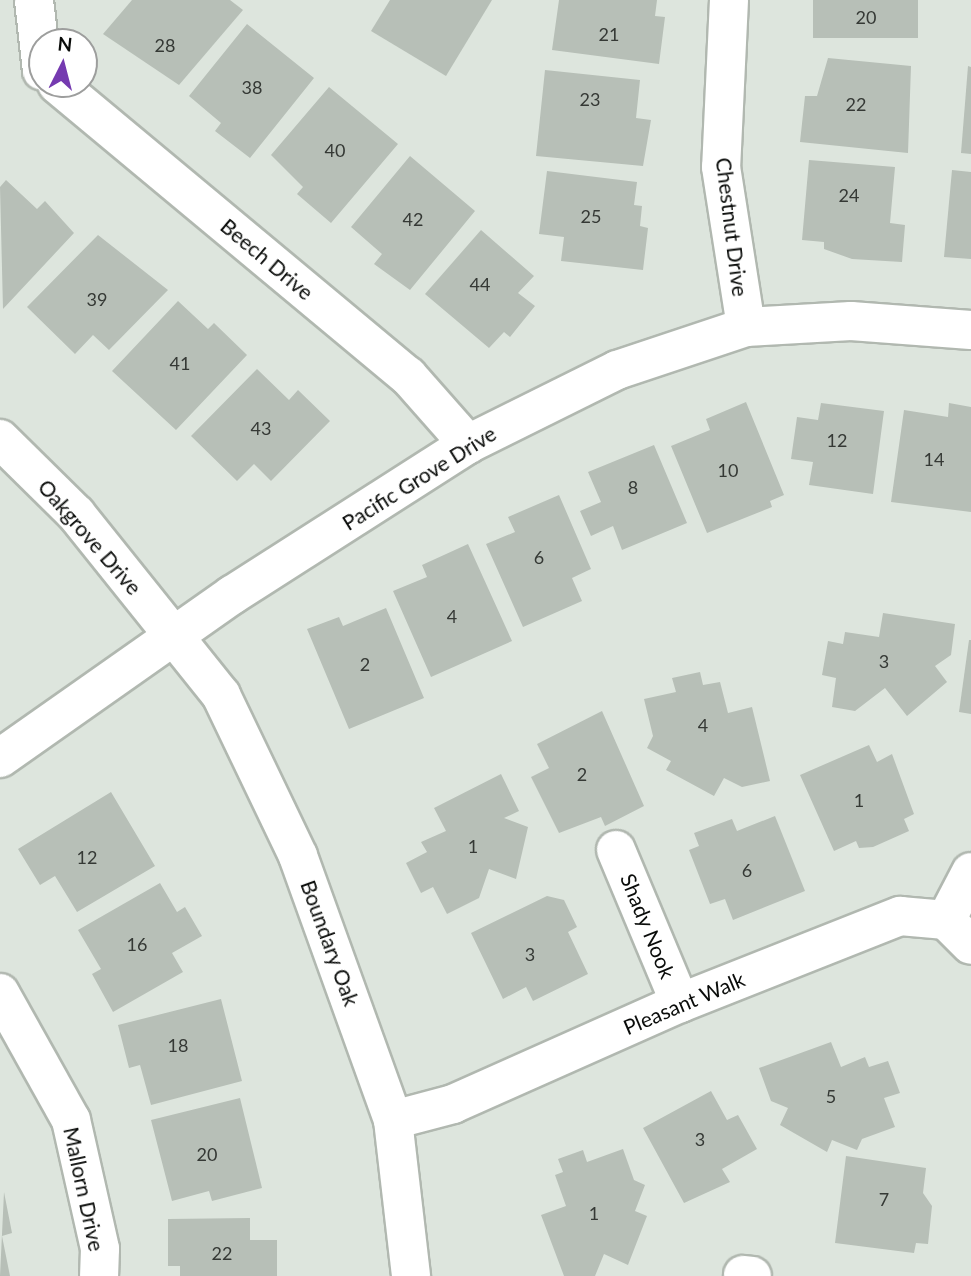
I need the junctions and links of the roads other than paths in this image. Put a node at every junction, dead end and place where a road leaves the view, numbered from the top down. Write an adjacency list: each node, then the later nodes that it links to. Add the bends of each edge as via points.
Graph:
1 (34, 0): 3 (street)
2 (729, 0): 5 (street, Chestnut Drive, via 721,167)
3 (35, 28)
4 (74, 98): 8 (street, Beech Drive, via 408,376)
5 (746, 327): 6 (street, Pacific Grove Drive, via 851,321); 8 (street, Pacific Grove Drive, via 617,370)
6 (971, 330)
7 (0, 439): 9 (street, Oakgrove Drive, via 76,514)
8 (468, 444): 9 (street, Pacific Grove Drive)
9 (176, 638): 10 (street, Pacific Grove Drive); 16 (street, Boundary Oak, via 220,695 298,856)
10 (0, 758)
11 (616, 849): 15 (street, Shady Nook)
12 (971, 872): 13 (street)
13 (959, 933): 15 (street, Pleasant Walk, via 900,916)
14 (0, 993): 17 (street, Mallorn Drive, via 71,1120 100,1249)
15 (680, 1003): 16 (street, Pleasant Walk, via 453,1104)
16 (394, 1120): 18 (street, Boundary Oak)
17 (99, 1276)
18 (411, 1276)

